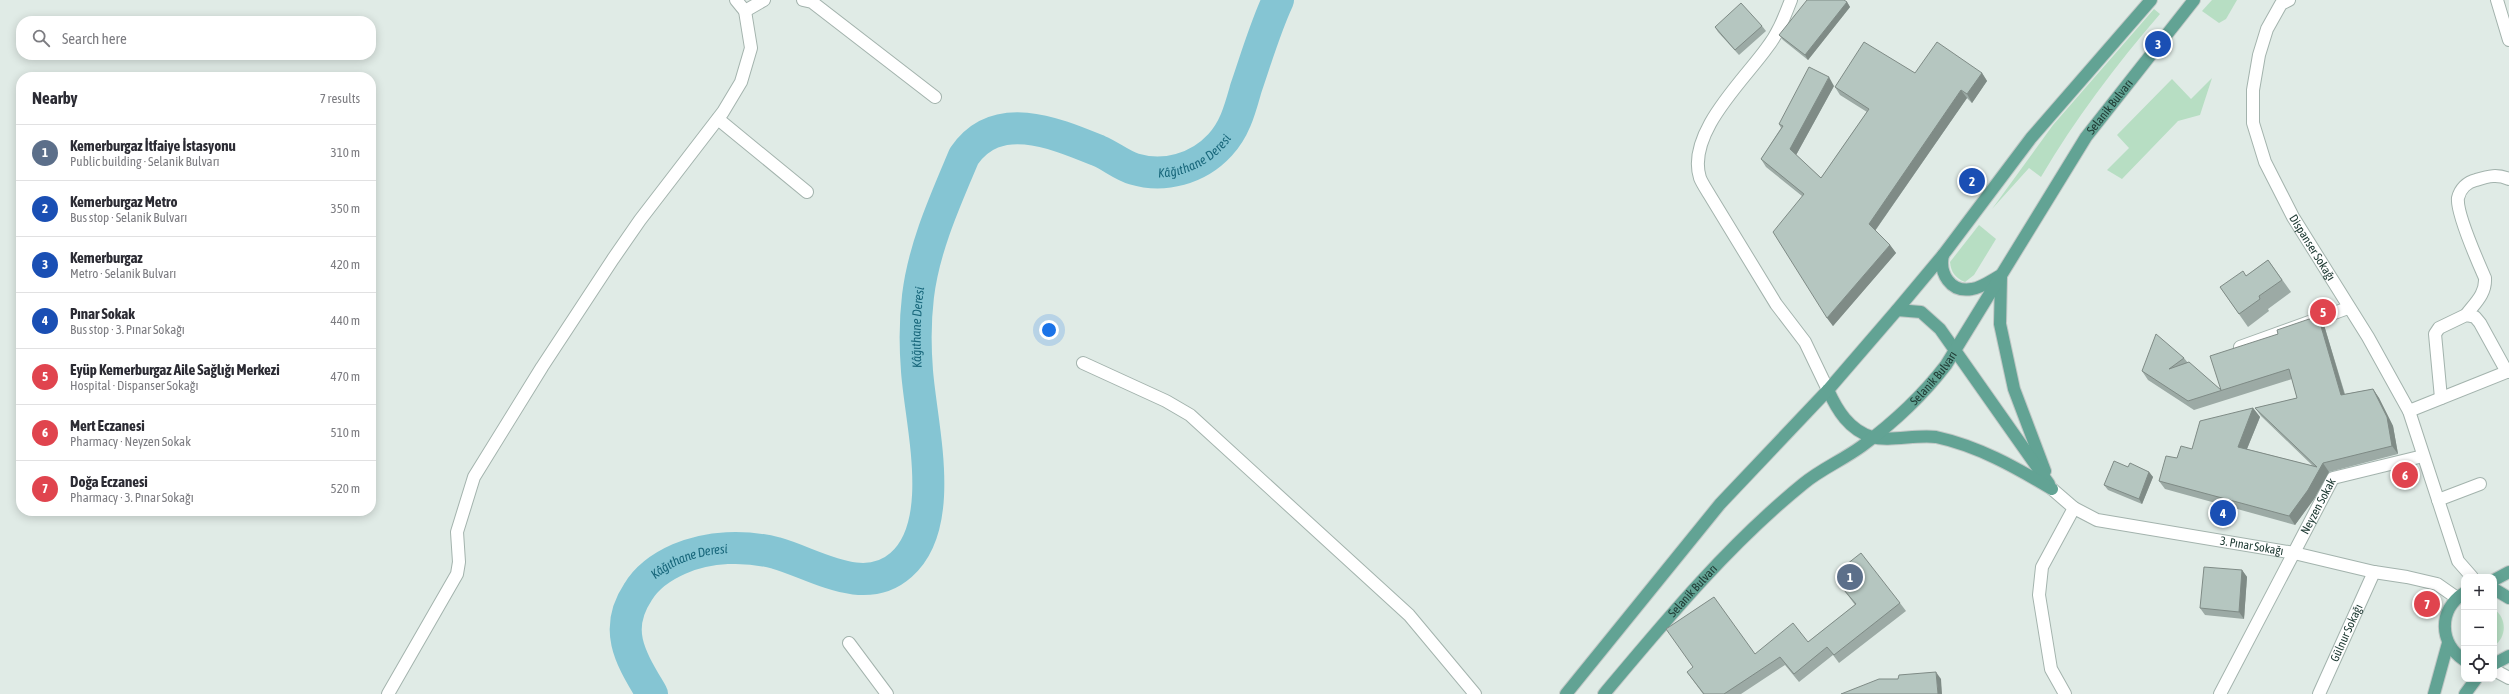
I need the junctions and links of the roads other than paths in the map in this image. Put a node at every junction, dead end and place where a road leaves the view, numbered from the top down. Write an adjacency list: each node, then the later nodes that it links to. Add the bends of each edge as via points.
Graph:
1 (736, 0): 9 (street)
2 (764, 0): 9 (street)
3 (803, 0): 11 (street, via 818,6)
4 (1791, 0): 24 (street, via 1782,25 1767,48 1713,118 1698,161 1700,178 1709,194 1776,304 1805,342)
5 (2151, 0): 15 (main road, via 2030,138)
6 (2194, 0): 16 (main road, Selanik Bulvarı, via 2086,137)
7 (2289, 0): 17 (street, Dispanser Sokağı, via 2281,4 2267,29 2259,55 2253,90 2252,123 2265,162 2292,217)
8 (2497, 0): 10 (street)
9 (745, 11): 12 (street, via 751,48 741,82)
10 (2509, 40)
11 (935, 97)
12 (718, 119): 14 (street); 49 (street, via 635,227 542,367 474,477 457,532 460,562 457,574)
13 (2509, 179): 19 (street, via 2498,174 2473,181 2463,187 2458,199 2486,286)
14 (807, 192)
15 (1943, 255): 16 (main road, via 1941,266 1945,278 1958,288 1972,289); 18 (main road)
16 (2000, 275): 21 (main road, Selanik Bulvarı); 30 (main road, via 2000,324 2014,389)
17 (2348, 308): 20 (street); 26 (street, Dispanser Sokağı, via 2368,337)
18 (1897, 310): 21 (main road, via 1921,312); 24 (main road)
19 (2466, 315): 23 (street, via 2475,317 2480,323); 25 (street, via 2439,328 2435,334)
20 (2238, 347)
21 (1956, 348): 27 (main road, Selanik Bulvarı, via 1929,387); 30 (main road)
22 (1083, 363): 51 (street, via 1166,401 1190,415 1409,615)
23 (2508, 372): 25 (street)
24 (1828, 390): 27 (main road, via 1838,412 1849,424); 52 (main road, via 1720,504)
25 (2440, 398): 26 (street)
26 (2409, 411): 28 (street, Dispanser Sokağı)
27 (1872, 437): 30 (main road, via 1935,437 1972,447 2010,464); 53 (main road, Selanik Bulvarı, via 1804,483 1742,538 1677,607)
28 (2423, 456): 31 (street, Dispanser Sokağı); 33 (street, Neyzen Sokak, via 2333,478)
29 (2480, 484): 31 (street)
30 (2052, 488): 32 (street, 3. Pınar Sokağı)
31 (2438, 500): 36 (street, Dispanser Sokağı, via 2458,560)
32 (2074, 508): 33 (street, 3. Pınar Sokağı, via 2097,520); 54 (street, via 2042,567 2039,595 2051,669)
33 (2294, 553): 34 (street, 3. Pınar Sokağı); 55 (street, Neyzen Sokak)
34 (2374, 572): 39 (street, 3. Pınar Sokağı, via 2437,584); 56 (street, Gülnur Sokağı)
35 (2509, 572): 37 (main road)
36 (2470, 574)
37 (2497, 578)
38 (2497, 591): 40 (main road)
39 (2460, 595): 42 (main road, via 2449,607 2445,618 2444,631)
40 (2509, 598)
41 (849, 643): 50 (street)
42 (2448, 643): 44 (main road); 57 (main road)
43 (2509, 656): 45 (main road)
44 (2461, 658)
45 (2497, 662)
46 (2497, 672): 47 (street)
47 (2509, 678)
48 (2474, 682): 58 (main road)
49 (388, 694)
50 (886, 694)
51 (1475, 694)
52 (1566, 694)
53 (1604, 694)
54 (2065, 694)
55 (2220, 694)
56 (2319, 694)
57 (2434, 694)
58 (2465, 694)

